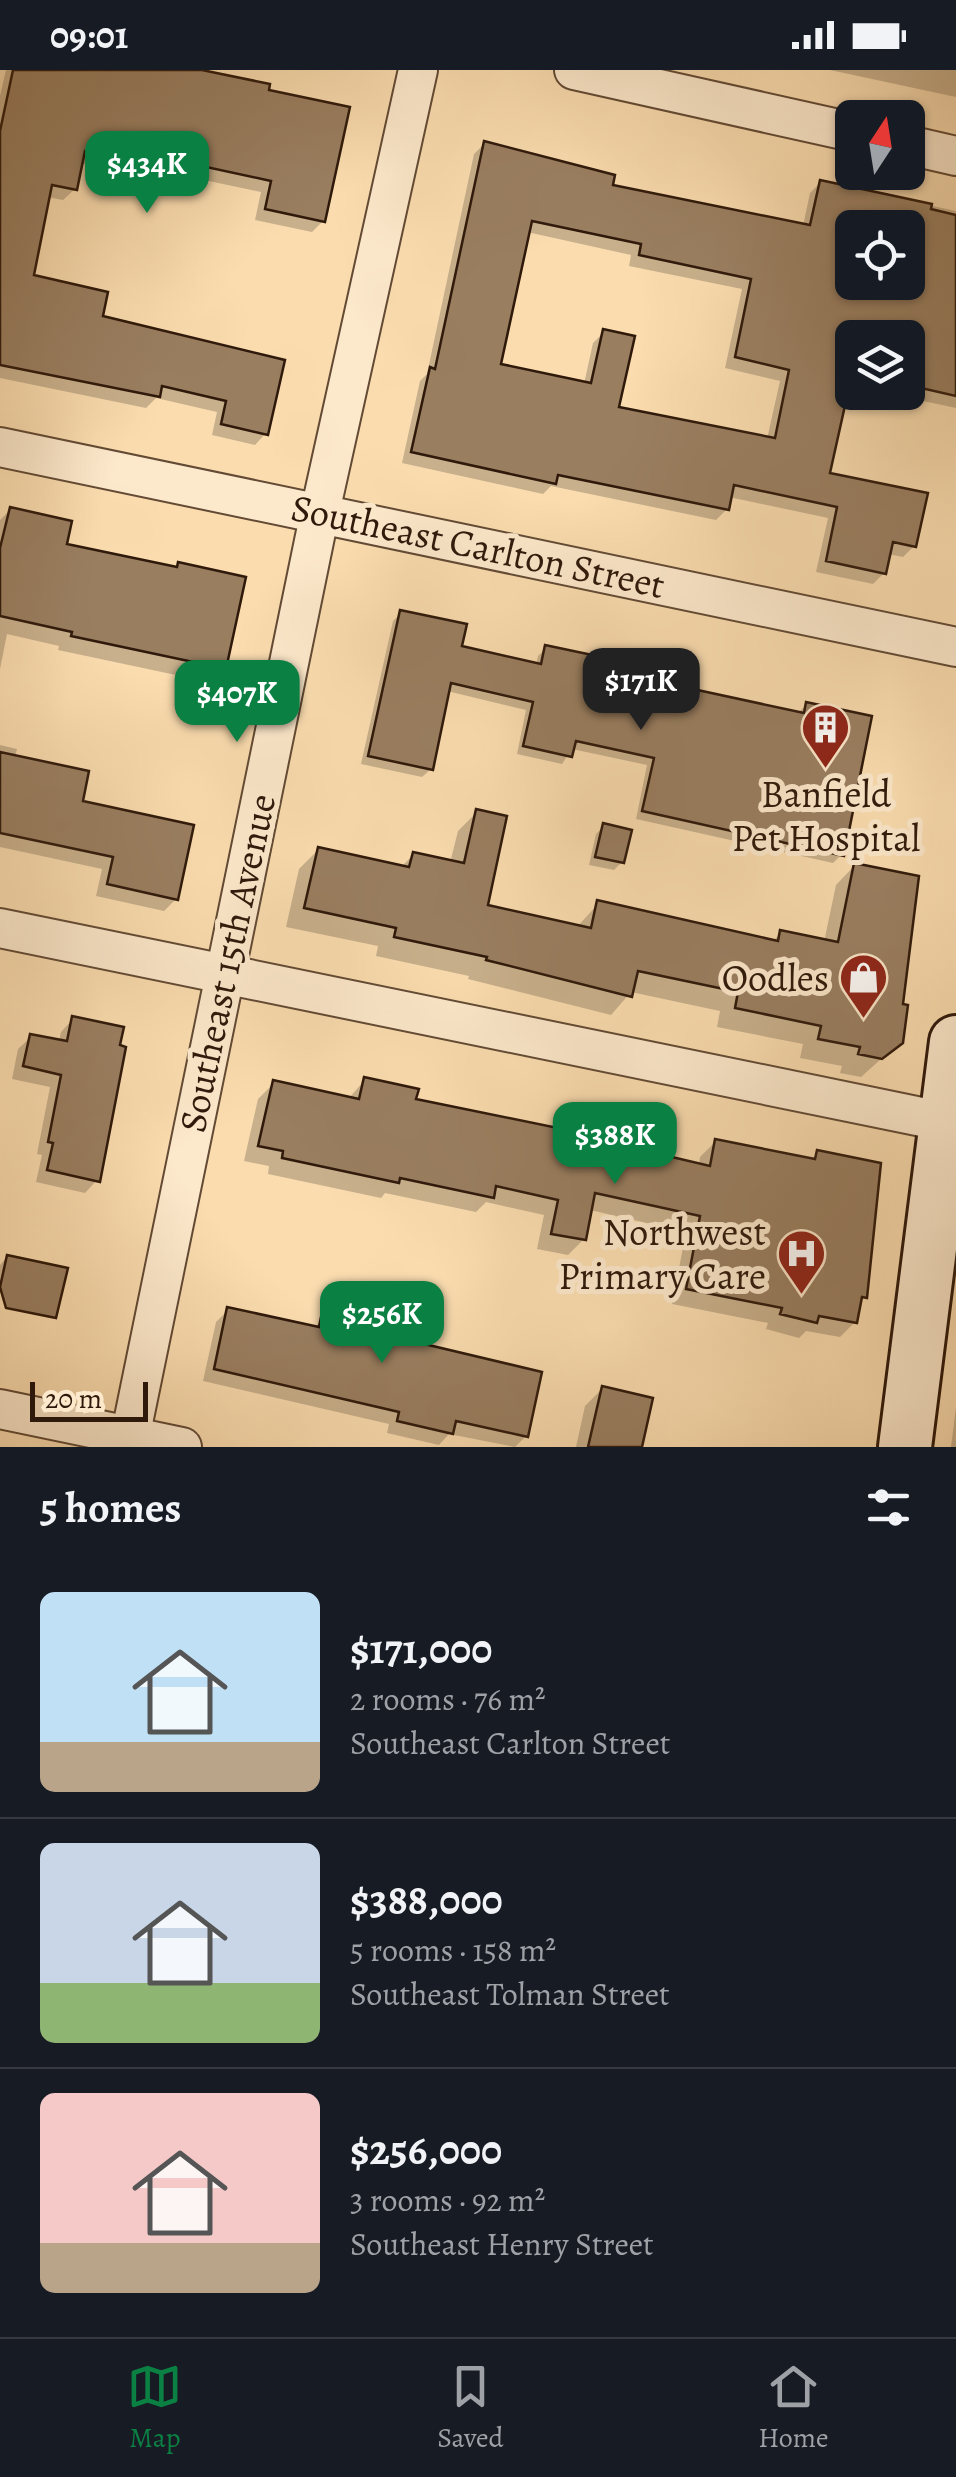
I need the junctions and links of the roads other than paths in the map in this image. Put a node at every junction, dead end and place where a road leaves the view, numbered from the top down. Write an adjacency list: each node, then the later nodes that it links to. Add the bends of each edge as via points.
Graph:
1 (418, 70): 7 (street, Southeast 15th Avenue)
2 (574, 70): 3 (street)
3 (835, 128)
4 (925, 149): 5 (street)
5 (956, 156)
6 (0, 447): 7 (street, Southeast Carlton Street)
7 (320, 512): 8 (street, Southeast Carlton Street); 10 (street, Southeast 15th Avenue)
8 (956, 648)
9 (0, 928): 10 (street)
10 (224, 973): 12 (street); 14 (street, Southeast 15th Avenue)
11 (956, 1042): 12 (main road)
12 (946, 1122): 16 (main road)
13 (0, 1409): 14 (street)
14 (129, 1441): 15 (street)
15 (182, 1447)
16 (905, 1447)

